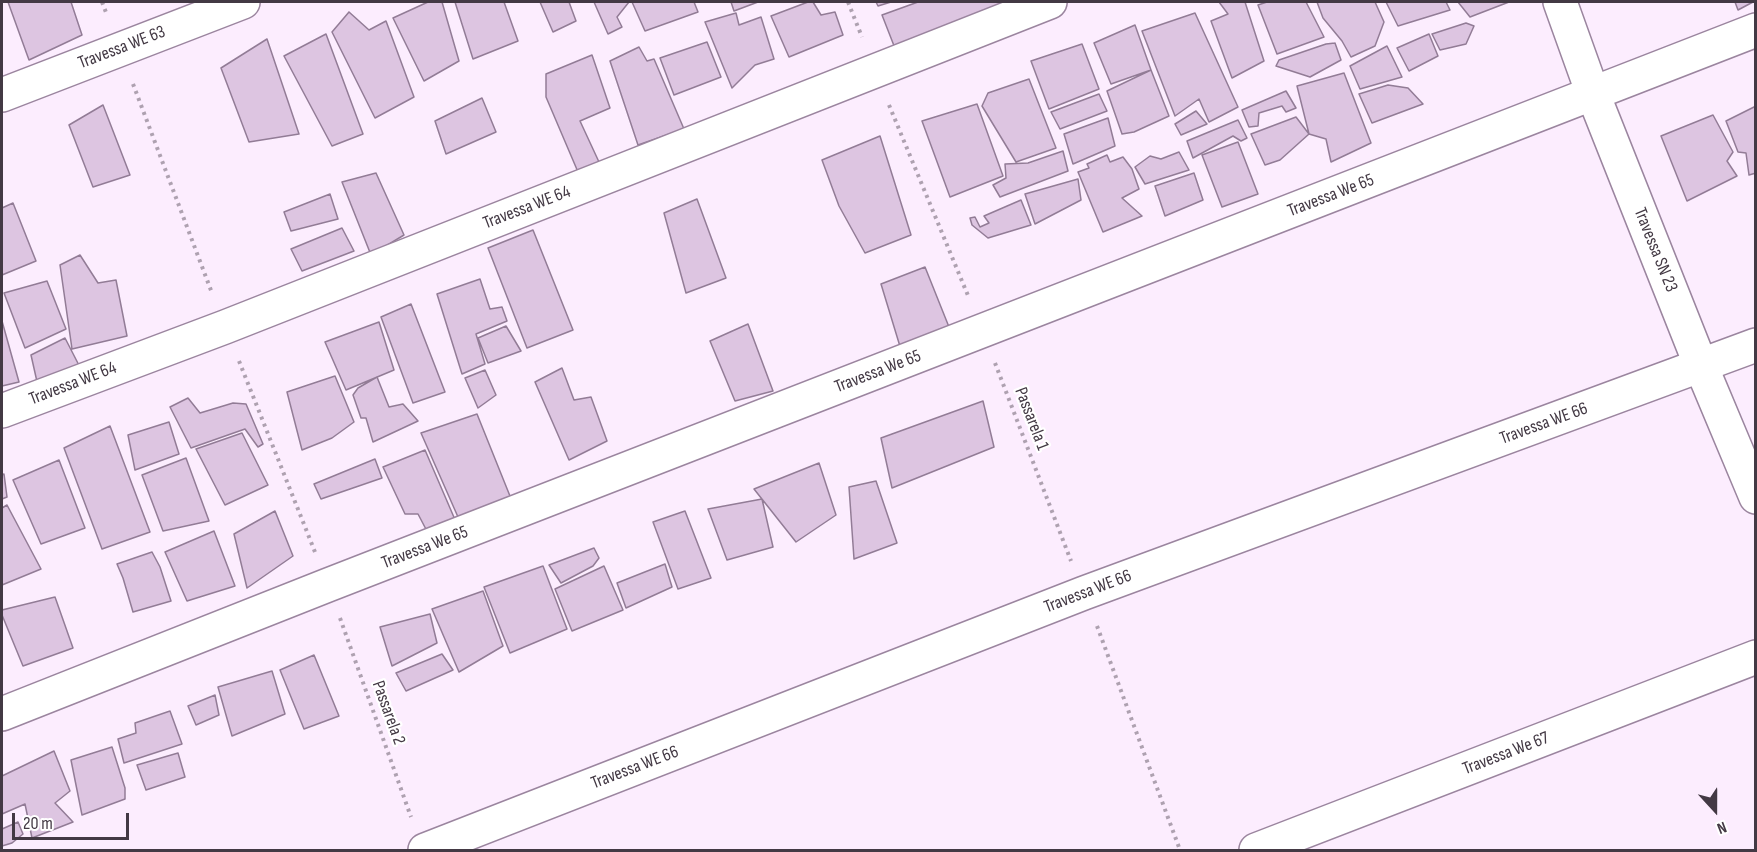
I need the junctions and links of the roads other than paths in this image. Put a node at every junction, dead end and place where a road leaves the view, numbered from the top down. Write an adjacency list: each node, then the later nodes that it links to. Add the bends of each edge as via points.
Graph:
1 (243, 2): 6 (street, Travessa WE 63)
2 (1050, 2): 9 (street, Travessa WE 64)
3 (1560, 2): 5 (street, Travessa SN 23)
4 (1755, 30): 5 (street, Travessa We 65)
5 (1593, 94): 8 (street, Travessa SN 23); 12 (street, Travessa We 65)
6 (2, 95)
7 (1755, 345): 8 (street, Travessa WE 66)
8 (1701, 366): 10 (street, Travessa SN 23); 13 (street, Travessa WE 66, via 1084,593)
9 (2, 411)
10 (1755, 497)
11 (1755, 657): 14 (street, Travessa We 67)
12 (2, 714)
13 (425, 850)
14 (1256, 850)

